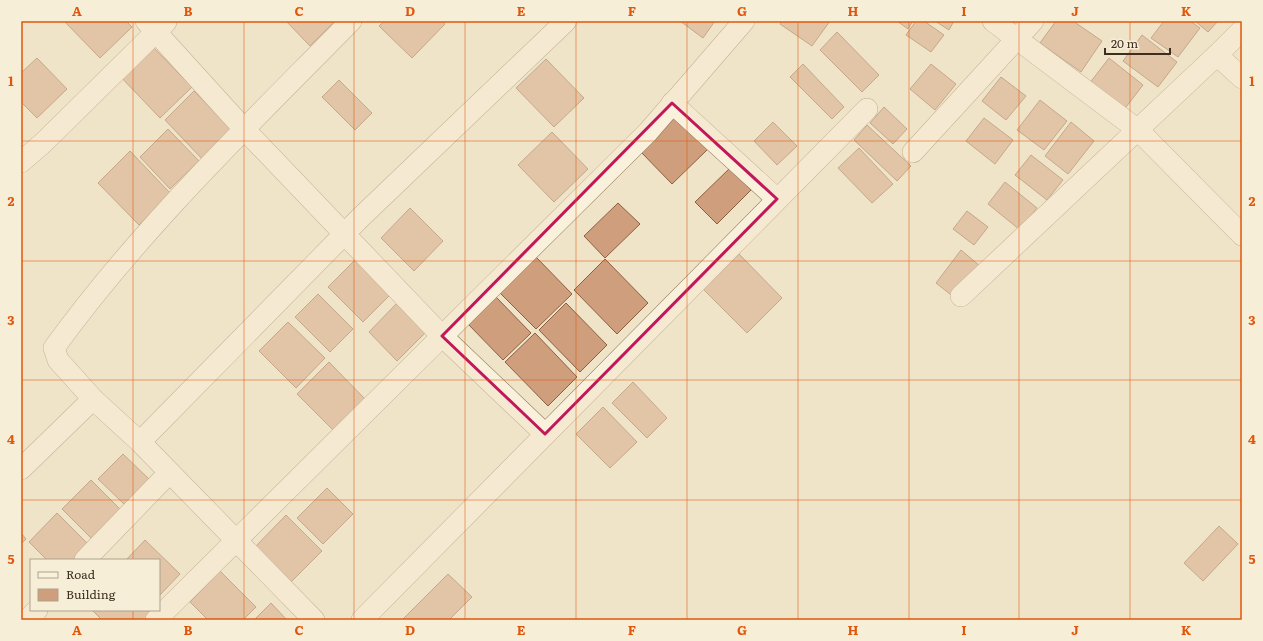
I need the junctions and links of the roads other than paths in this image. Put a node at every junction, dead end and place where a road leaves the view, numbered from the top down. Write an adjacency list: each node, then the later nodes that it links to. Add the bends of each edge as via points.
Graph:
1 (351, 21): 13 (street)
2 (566, 21): 18 (street)
3 (744, 21): 11 (street)
4 (993, 21): 8 (street)
5 (1033, 21): 8 (street)
6 (156, 24): 13 (street); 16 (street, via 43,143)
7 (1242, 30): 9 (street)
8 (1017, 38): 14 (street); 15 (street)
9 (1218, 55): 10 (street); 14 (street)
10 (1242, 78)
11 (672, 103): 17 (street); 21 (street, via 648,132)
12 (867, 109): 17 (street)
13 (245, 130): 18 (street); 22 (street, via 167,211 76,317 54,348 58,360)
14 (1138, 130): 19 (street); 20 (street)
15 (913, 152)
16 (21, 162)
17 (777, 199): 23 (street)
18 (344, 234): 21 (street); 24 (street)
19 (1242, 235)
20 (961, 296)
21 (442, 336): 23 (street); 27 (street)
22 (93, 399): 24 (street); 25 (street)
23 (546, 434): 33 (street)
24 (140, 442): 26 (street)
25 (21, 469)
26 (169, 473): 27 (street); 28 (street)
27 (236, 541): 31 (street); 32 (street)
28 (86, 559)
29 (36, 611): 30 (street)
30 (27, 620)
31 (156, 620)
32 (314, 620)
33 (362, 620)

